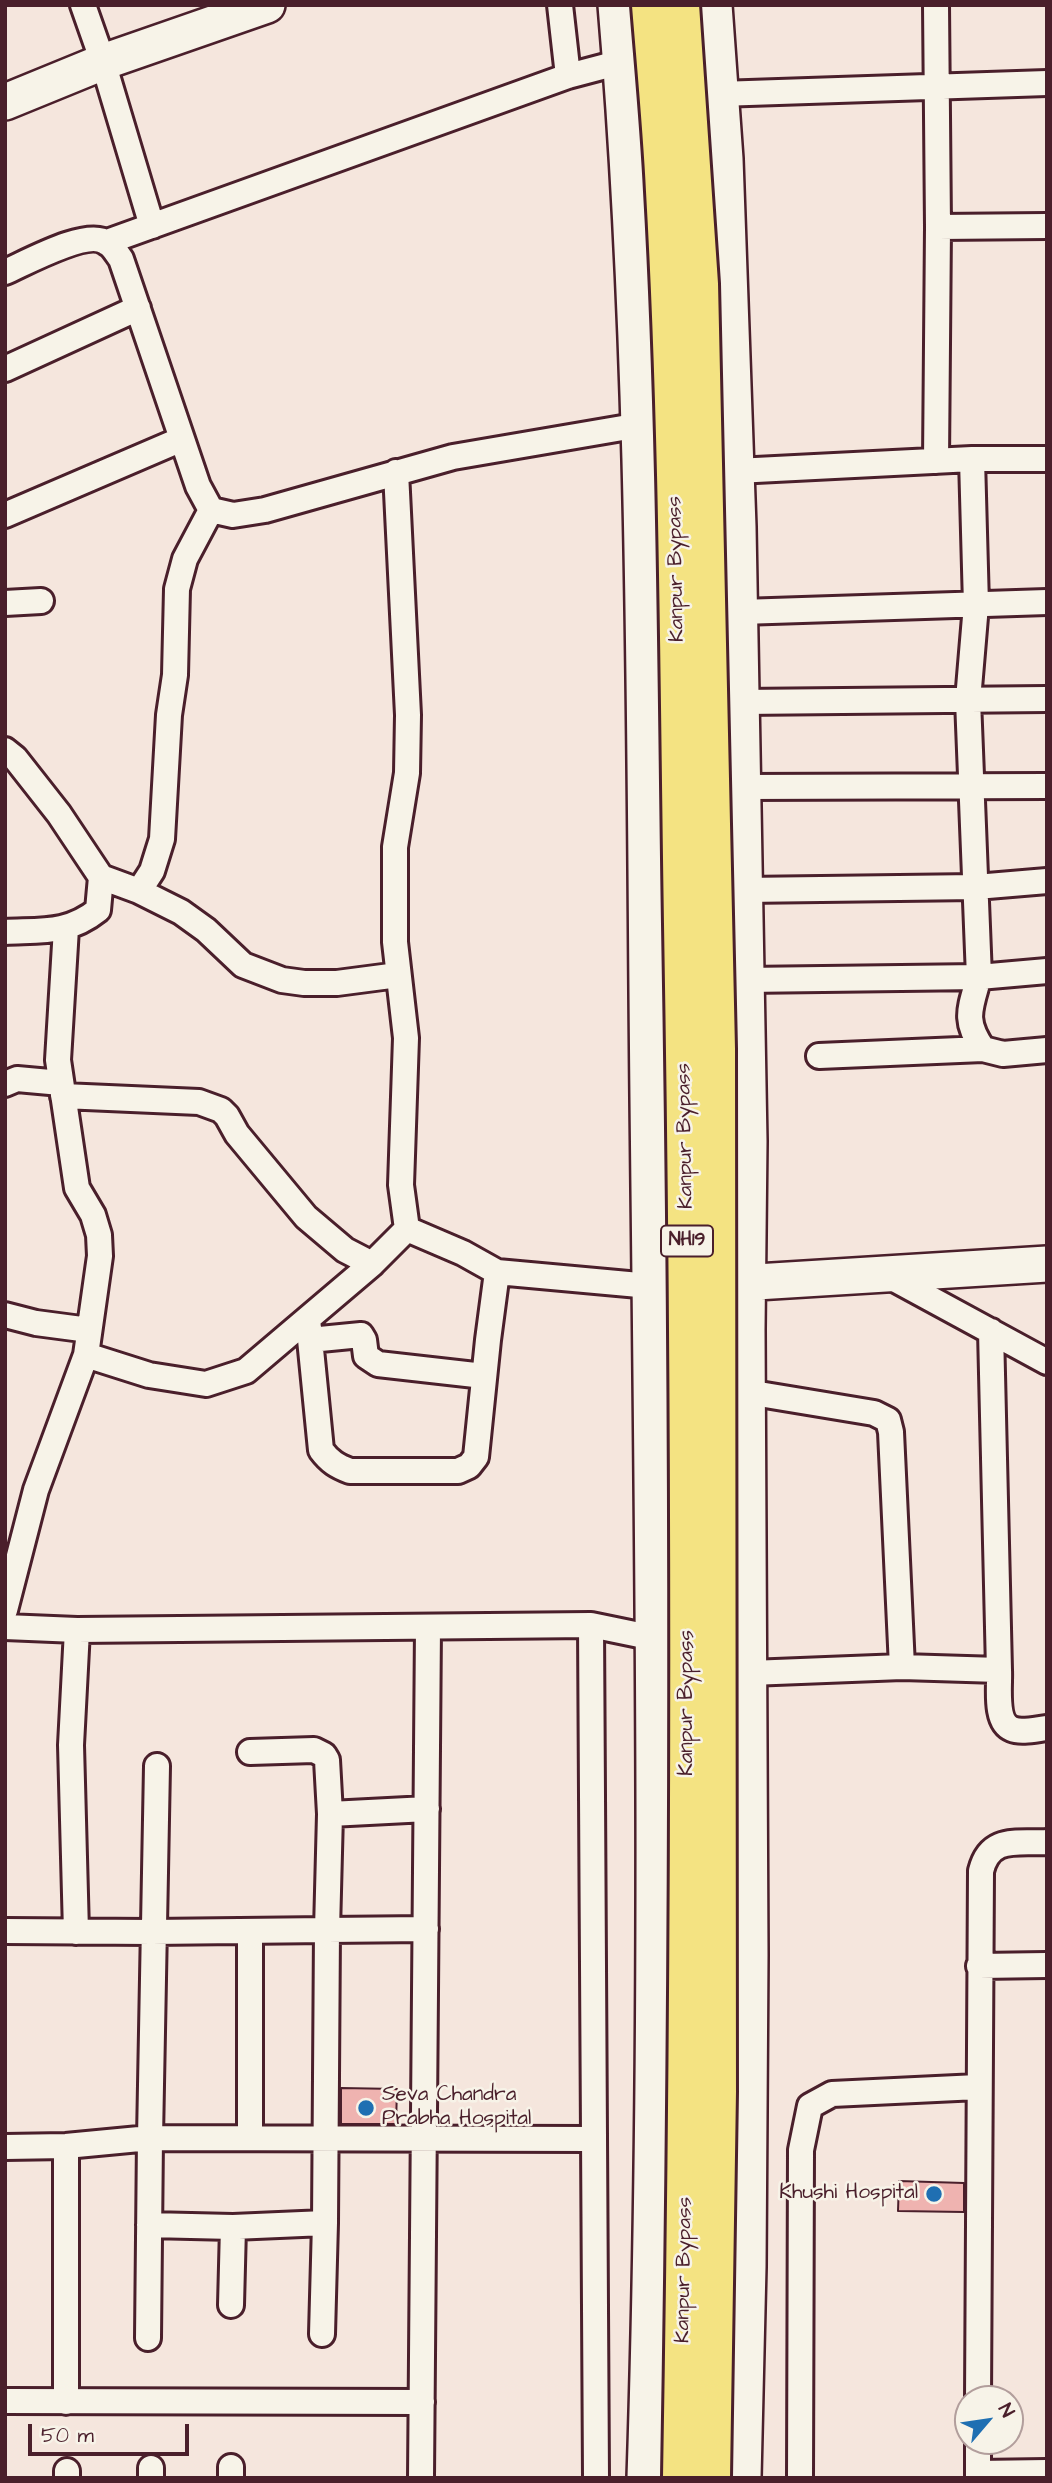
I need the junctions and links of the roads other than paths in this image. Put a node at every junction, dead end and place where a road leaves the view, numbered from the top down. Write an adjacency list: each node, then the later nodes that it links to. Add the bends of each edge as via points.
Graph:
1 (83, 5): 9 (street)
2 (267, 5): 9 (main road)
3 (560, 5): 11 (street)
4 (616, 5): 10 (main road)
5 (651, 5): 122 (highway, Kanpur Bypass / NH19, bridge, via 674,398 685,1066 687,2175)
6 (680, 5): 123 (highway, Kanpur Bypass / NH19, bridge, via 699,285 716,1049 717,2049)
7 (714, 5): 14 (main road)
8 (936, 5): 13 (street)
9 (103, 62): 15 (main road); 16 (street)
10 (621, 62): 11 (street); 23 (main road)
11 (568, 76): 16 (street)
12 (1047, 83): 13 (street)
13 (937, 85): 14 (street); 18 (street)
14 (719, 94): 28 (main road)
15 (5, 102)
16 (152, 226): 19 (street)
17 (1047, 226): 18 (street)
18 (938, 227): 27 (street)
19 (107, 242): 20 (street, via 80,240); 21 (street, via 121,259)
20 (5, 272)
21 (138, 308): 22 (street); 24 (street)
22 (5, 369)
23 (640, 425): 29 (street, via 453,457); 66 (main road)
24 (182, 439): 30 (street); 31 (street)
25 (972, 459): 26 (street); 27 (street); 35 (street)
26 (1047, 459)
27 (936, 461): 28 (street)
28 (736, 471): 36 (main road)
29 (396, 472): 30 (street, via 265,510 233,515); 52 (street, via 408,715 407,773 395,848)
30 (211, 510): 48 (street, via 185,559 177,589 162,839 152,871)
31 (5, 515)
32 (41, 601): 34 (street)
33 (1047, 602): 35 (street)
34 (5, 603)
35 (976, 605): 36 (street); 38 (street)
36 (741, 612): 39 (main road)
37 (1047, 699): 38 (street)
38 (968, 700): 39 (street); 43 (street)
39 (741, 702): 42 (main road)
40 (5, 750): 44 (street, via 59,814)
41 (1047, 786): 43 (street)
42 (743, 788): 43 (street); 47 (main road)
43 (971, 788): 46 (street)
44 (101, 877): 48 (street); 49 (street, via 98,910)
45 (1047, 881): 46 (street)
46 (976, 887): 47 (street); 53 (street)
47 (744, 890): 54 (main road)
48 (139, 891): 52 (street, via 181,912 243,965 282,981 337,983)
49 (66, 929): 50 (street); 59 (street, via 58,1049)
50 (5, 932)
51 (1047, 971): 53 (street)
52 (398, 975): 60 (street, via 405,1038 401,1185)
53 (979, 977): 54 (street); 55 (street, via 968,1014)
54 (745, 980): 65 (main road)
55 (982, 1049): 56 (street, via 1003,1054); 57 (street)
56 (1047, 1050)
57 (819, 1056)
58 (5, 1084): 59 (street, via 17,1079)
59 (62, 1090): 61 (street, via 200,1101 221,1110 306,1217 345,1250); 69 (street, via 77,1188 99,1235)
60 (407, 1229): 61 (street); 63 (street)
61 (372, 1264): 68 (street)
62 (1047, 1264): 64 (main road)
63 (497, 1272): 66 (street); 73 (street)
64 (884, 1274): 65 (main road); 70 (street)
65 (748, 1283): 66 (main road); 74 (main road)
66 (650, 1286): 80 (main road)
67 (5, 1315): 69 (street)
68 (309, 1329): 71 (street, via 246,1371 206,1384 149,1375); 73 (street, via 361,1335 366,1356 378,1364); 73 (street, via 321,1450 328,1460 350,1471 458,1471 469,1466 476,1457)
69 (89, 1330): 71 (street)
70 (990, 1331): 72 (street); 82 (street)
71 (86, 1355): 75 (street, via 36,1490)
72 (1047, 1362)
73 (484, 1376)
74 (747, 1392): 81 (street, via 874,1413 888,1420); 83 (main road)
75 (5, 1610)
76 (591, 1625): 77 (street); 80 (street); 102 (street)
77 (428, 1627): 79 (street); 87 (street)
78 (5, 1628): 79 (street)
79 (77, 1630): 93 (street, via 71,1745)
80 (654, 1638): 121 (main road)
81 (902, 1667): 82 (street); 83 (street)
82 (999, 1670): 84 (street, via 1001,1714 1006,1725 1014,1730)
83 (750, 1673): 124 (main road)
84 (1047, 1728)
85 (250, 1752): 88 (street, via 314,1750 324,1755)
86 (157, 1766): 95 (street)
87 (427, 1809): 88 (street); 90 (street)
88 (330, 1814): 91 (street)
89 (1047, 1842): 97 (street, via 999,1844 984,1858)
90 (426, 1929): 91 (street); 103 (street)
91 (327, 1930): 94 (street); 101 (street)
92 (5, 1931): 93 (street)
93 (76, 1931): 95 (street)
94 (250, 1931): 95 (street); 99 (street)
95 (152, 1932): 100 (street)
96 (1047, 1965): 97 (street)
97 (979, 1966): 98 (street)
98 (978, 2087): 112 (street); 125 (street, via 832,2094 810,2106 801,2150)
99 (250, 2137): 100 (street); 101 (street)
100 (150, 2138): 104 (street); 107 (street)
101 (326, 2139): 103 (street); 106 (street)
102 (594, 2139): 103 (street); 120 (street)
103 (424, 2140): 115 (street)
104 (66, 2146): 105 (street); 114 (street)
105 (5, 2147)
106 (325, 2223): 108 (street); 110 (street)
107 (149, 2225): 108 (street); 111 (street)
108 (233, 2227): 109 (street)
109 (231, 2305)
110 (322, 2334)
111 (148, 2338)
112 (978, 2385)
113 (5, 2402): 114 (street)
114 (66, 2402): 115 (street)
115 (422, 2402): 119 (street)
116 (978, 2455): 118 (street)
117 (1047, 2472): 118 (street)
118 (978, 2476)
119 (421, 2478)
120 (596, 2478)
121 (645, 2478)
122 (682, 2478)
123 (711, 2478)
124 (743, 2478)
125 (800, 2478)

